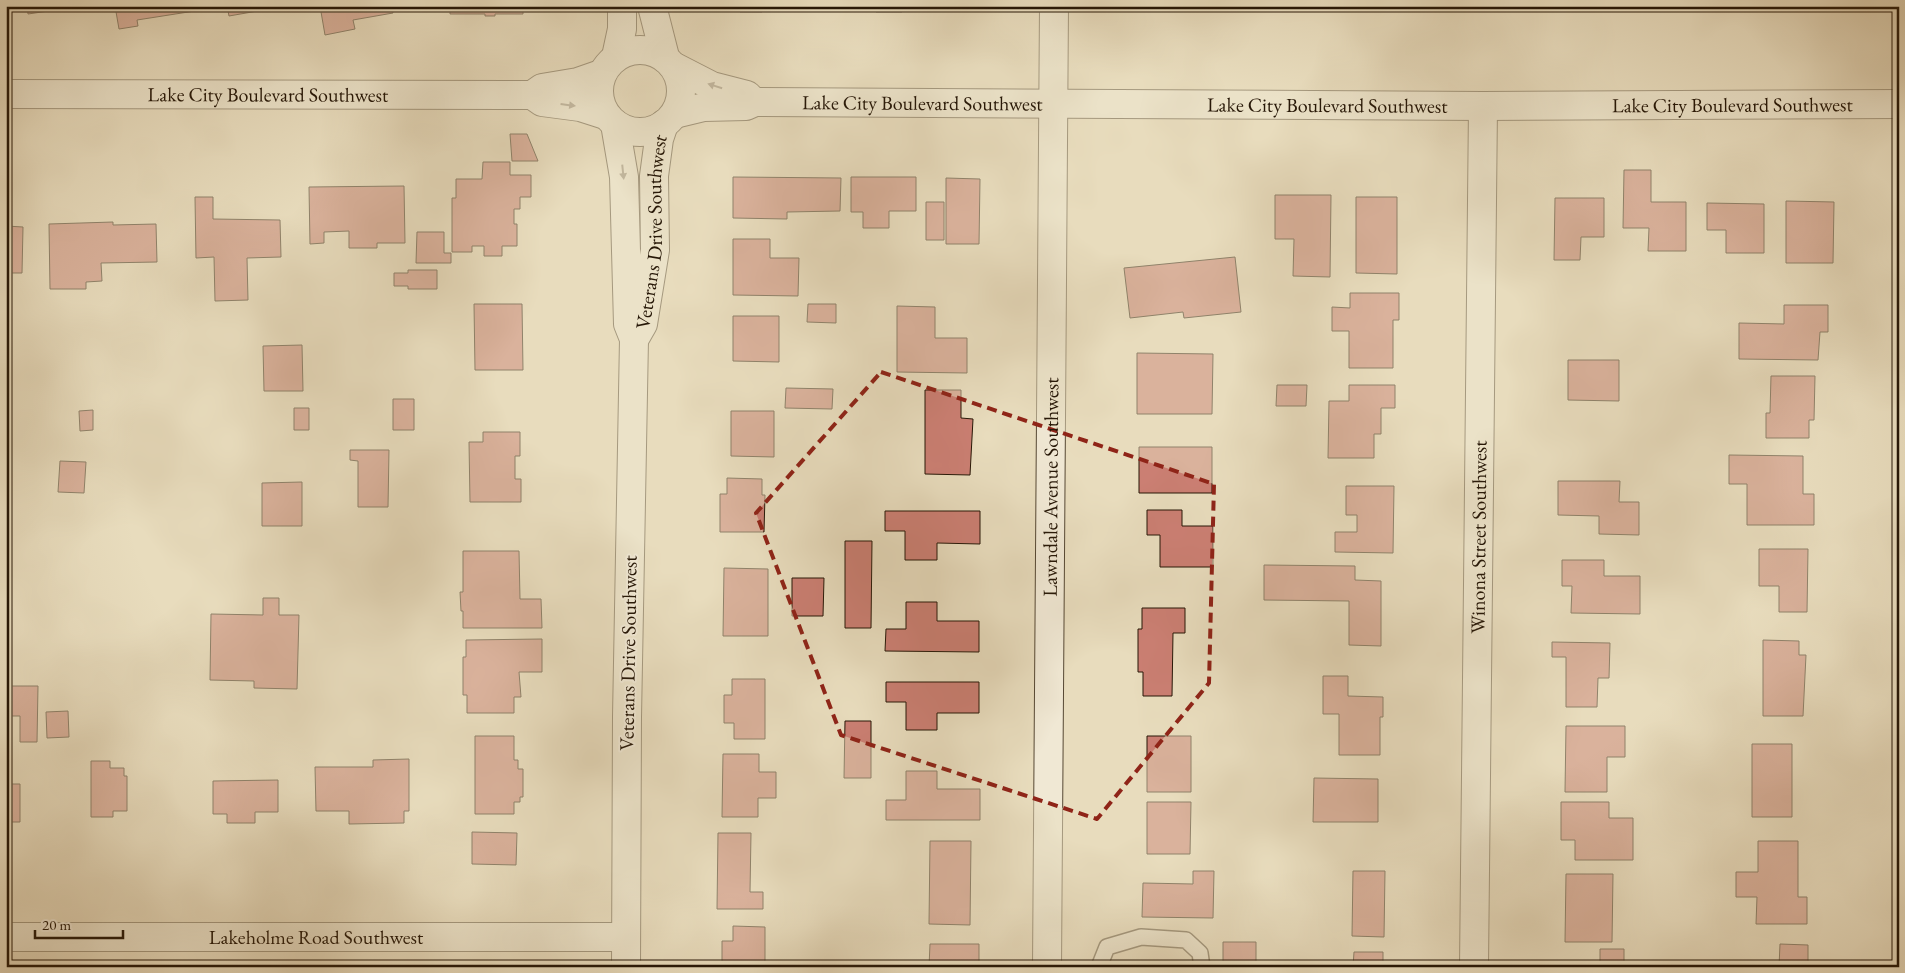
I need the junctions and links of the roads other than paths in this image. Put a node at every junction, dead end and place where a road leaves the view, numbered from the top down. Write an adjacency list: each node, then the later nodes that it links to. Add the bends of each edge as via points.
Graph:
1 (622, 6): 5 (street, via 622,29)
2 (652, 6): 4 (street)
3 (1054, 6): 9 (street, Lawndale Avenue Southwest)
4 (670, 62): 5 (street, via 650,51 638,50 625,52); 8 (street, Lake City Boulevard Southwest, one-way to 4, via 747,95 712,86); 13 (street, via 680,79 681,92 679,104)
5 (608, 66): 7 (street, Lake City Boulevard Southwest, via 578,82 542,88); 12 (street, via 599,87 600,101)
6 (6, 94): 7 (street, Lake City Boulevard Southwest)
7 (532, 95): 12 (street, Lake City Boulevard Southwest, one-way to 12, via 542,102 580,107)
8 (755, 102): 9 (street, Lake City Boulevard Southwest); 13 (street, Lake City Boulevard Southwest, via 746,106 704,107)
9 (1053, 104): 11 (street, Lake City Boulevard Southwest); 18 (street, Lawndale Avenue Southwest)
10 (1899, 104): 11 (street, Lake City Boulevard Southwest)
11 (1483, 106): 21 (street, Winona Street Southwest)
12 (610, 119): 13 (street, via 628,130 640,132 652,130); 14 (street, Veterans Drive Southwest, one-way to 14, via 624,177 628,324)
13 (669, 119): 14 (street, Veterans Drive Southwest, via 659,139 654,176 654,259 643,324)
14 (634, 339): 16 (street, Veterans Drive Southwest)
15 (6, 937): 16 (street, Lakeholme Road Southwest)
16 (626, 937): 17 (street, Veterans Drive Southwest)
17 (626, 967)
18 (1047, 967)
19 (1100, 967): 20 (lane, via 1107,947 1141,937 1186,940 1200,954)
20 (1202, 967)
21 (1474, 967)

